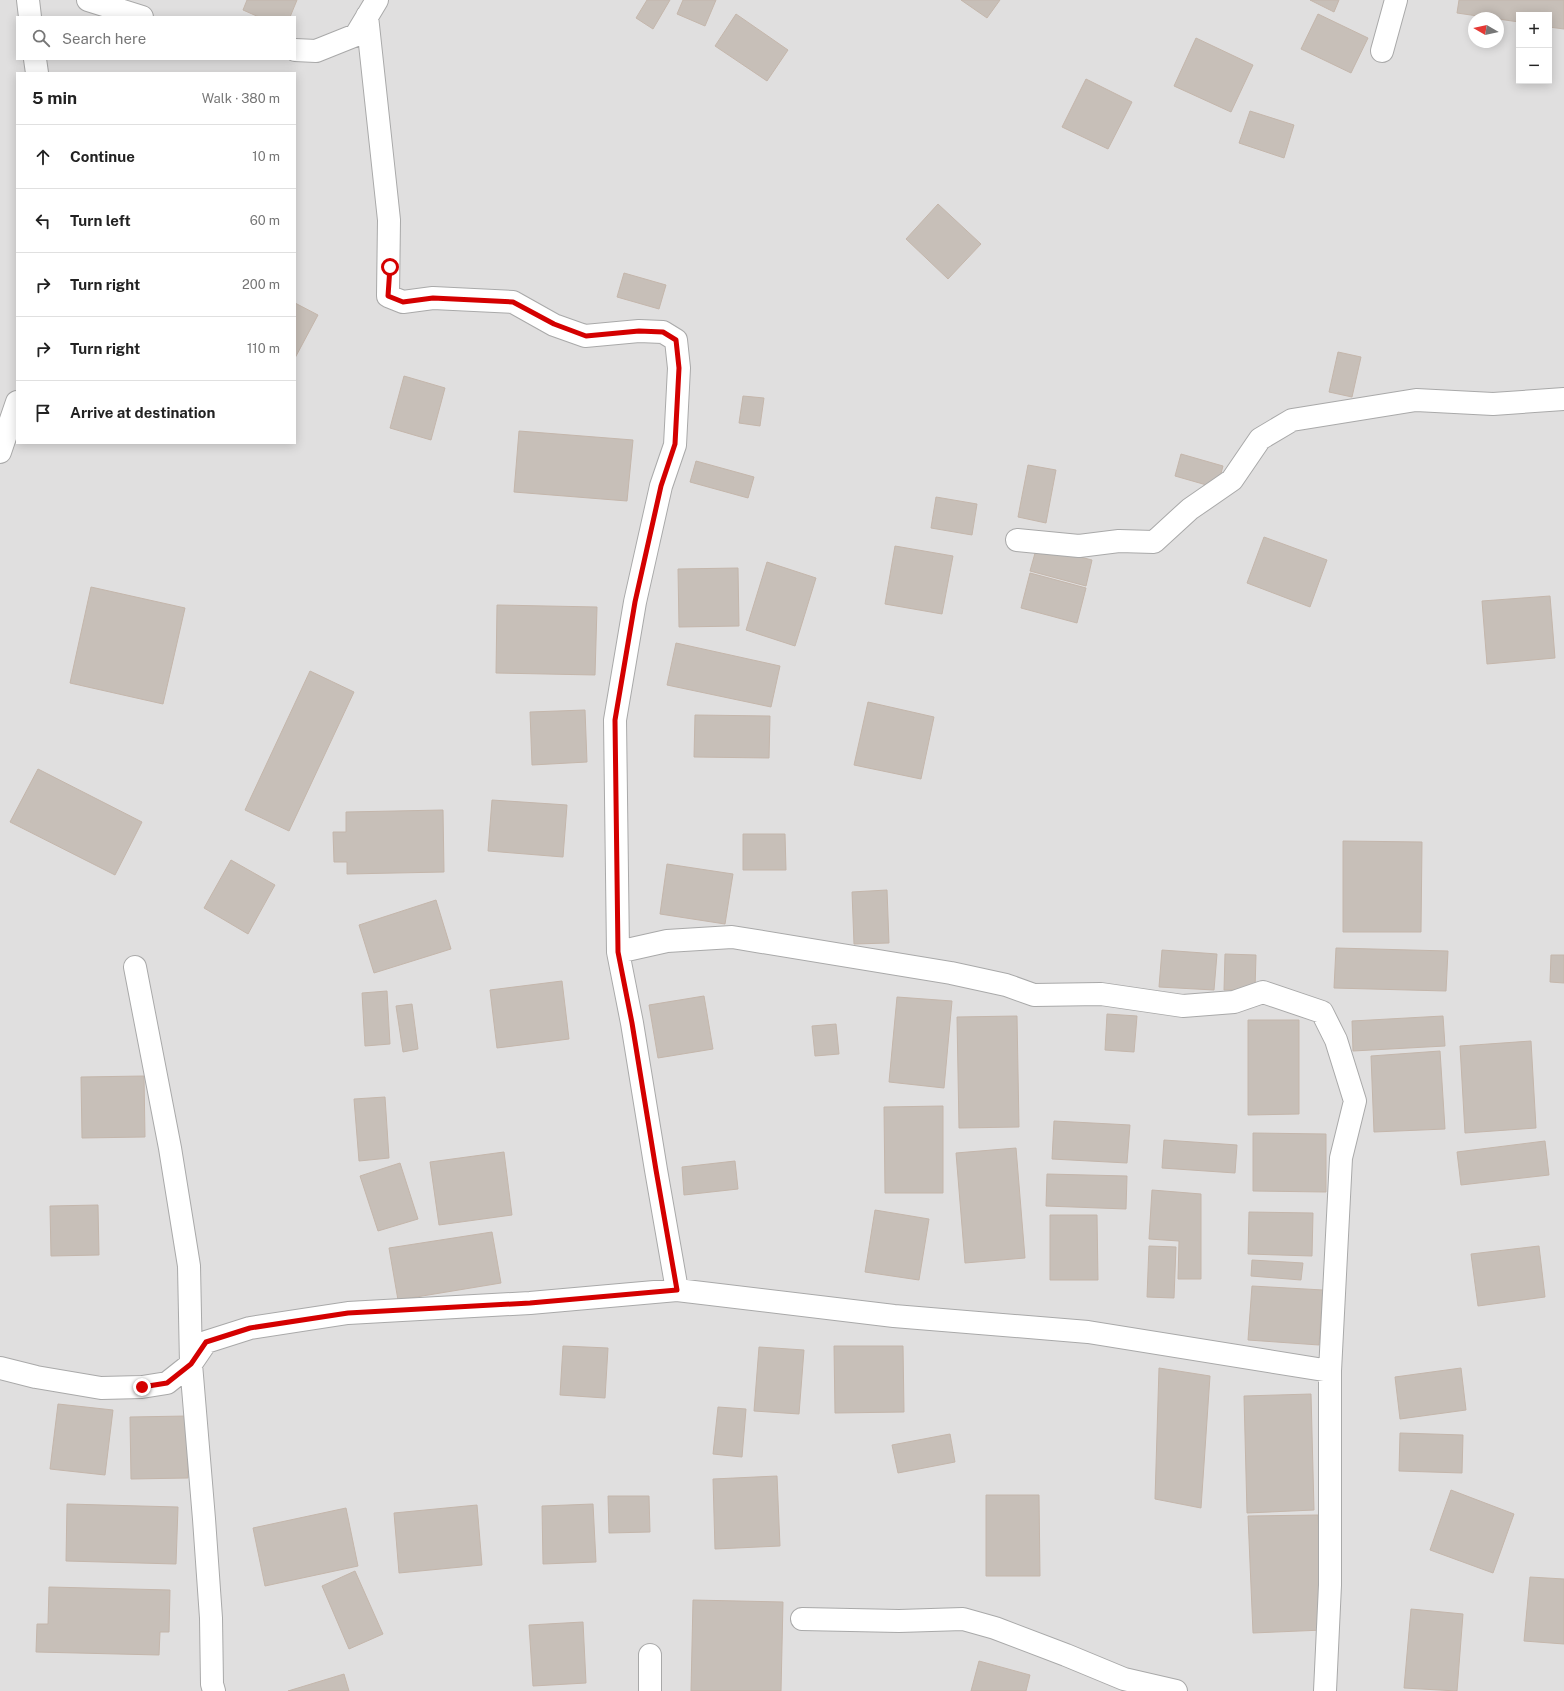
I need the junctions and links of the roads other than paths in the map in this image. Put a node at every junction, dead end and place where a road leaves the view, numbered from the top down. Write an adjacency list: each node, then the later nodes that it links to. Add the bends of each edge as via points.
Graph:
1 (28, 0): 5 (street)
2 (88, 0): 6 (street)
3 (1396, 0): 8 (street)
4 (372, 8): 7 (street, via 356,35 316,51); 15 (street, via 389,220 388,296 403,302 433,298 513,302 554,324 586,336 639,331 663,332 676,340 679,368 675,444 661,486 637,594 615,720)
5 (30, 16)
6 (139, 16)
7 (296, 50)
8 (1382, 51)
9 (35, 60): 10 (street)
10 (37, 72)
11 (1564, 399): 14 (street, via 1493,404 1416,400 1292,420 1260,438 1232,480 1190,509 1154,542 1119,541 1079,546)
12 (16, 405): 13 (street)
13 (0, 452)
14 (1017, 540)
15 (618, 952): 17 (street); 20 (street, via 667,940 732,936 951,973 1006,985 1034,995 1101,994 1183,1006 1234,1002 1263,992 1322,1012 1336,1040 1355,1101 1341,1158)
16 (135, 967): 18 (street, via 170,1148 189,1266)
17 (677, 1290): 18 (street, via 530,1303 348,1313 250,1328 206,1342); 20 (street, via 894,1316 1088,1332)
18 (191, 1364): 19 (street, via 167,1383 101,1388); 23 (street, via 204,1519)
19 (0, 1368)
20 (1330, 1371): 26 (street, via 1330,1585)
21 (802, 1619): 25 (street, via 963,1619 995,1628 1124,1679)
22 (650, 1655): 24 (street)
23 (214, 1691)
24 (650, 1691)
25 (1176, 1691)
26 (1325, 1691)

